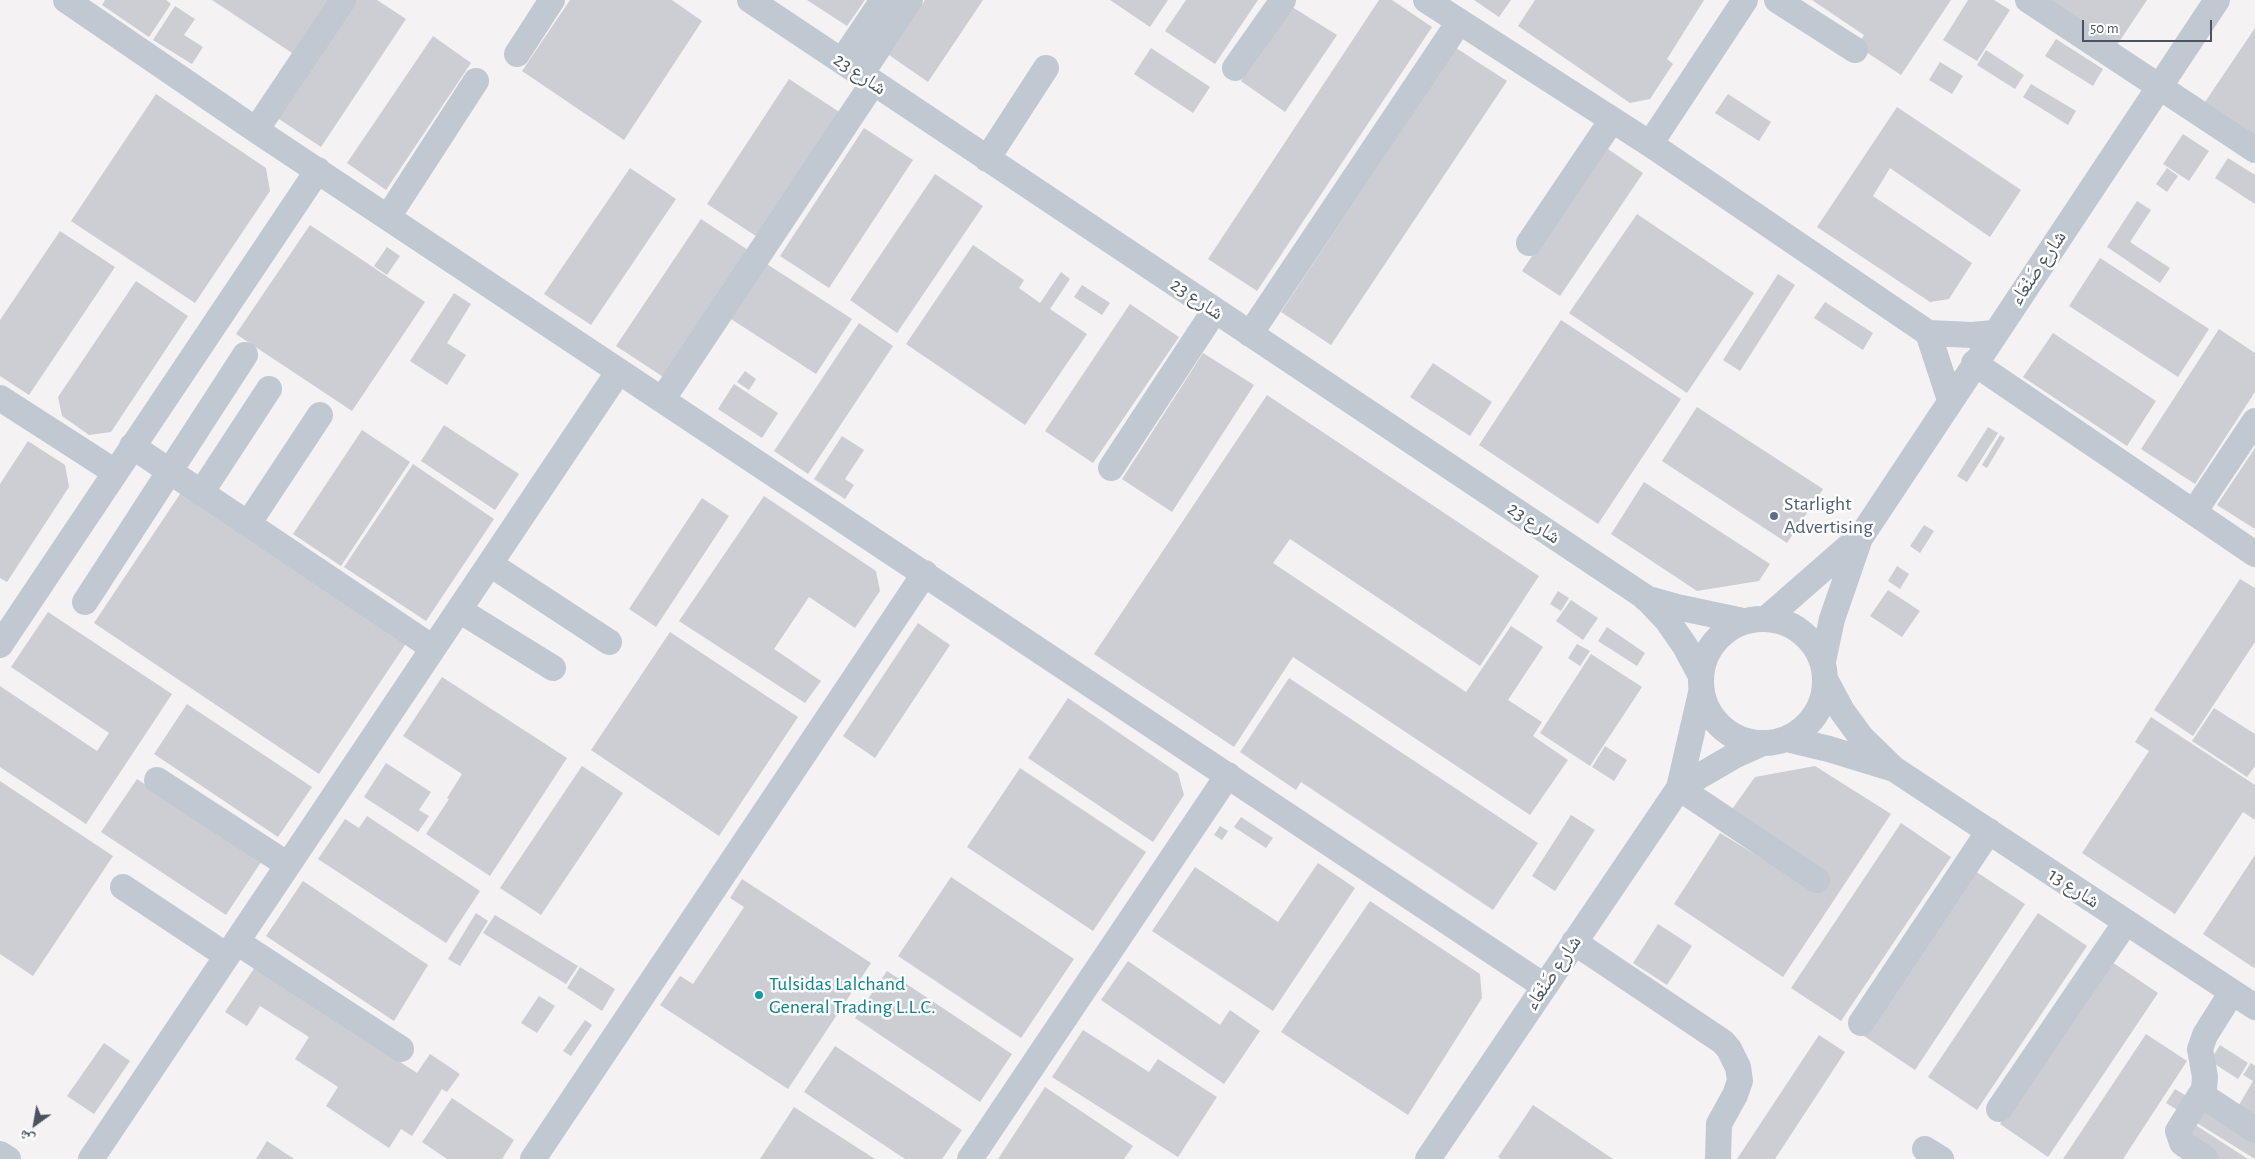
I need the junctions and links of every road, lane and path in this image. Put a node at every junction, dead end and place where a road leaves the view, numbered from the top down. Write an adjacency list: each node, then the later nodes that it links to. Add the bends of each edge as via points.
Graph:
1 (343, 0): 22 (street)
2 (552, 0): 15 (street)
3 (750, 0): 18 (street, شارع 23)
4 (883, 0): 18 (street)
5 (910, 0): 18 (street)
6 (1283, 0): 17 (street)
7 (1426, 0): 13 (street)
8 (1745, 0): 23 (street)
9 (1777, 0): 14 (street)
10 (2028, 0): 20 (street)
11 (2217, 0): 20 (street, شارع صَنْعَاء)
12 (81, 4): 22 (street)
13 (1459, 22): 21 (street); 32 (street)
14 (1855, 50)
15 (517, 54)
16 (1046, 68): 25 (street)
17 (1235, 68)
18 (859, 73): 25 (street, شارع 23); 38 (street)
19 (476, 81): 27 (street)
20 (2159, 87): 24 (street); 31 (street, شارع صَنْعَاء)
21 (1612, 120): 23 (street); 28 (street)
22 (256, 130): 26 (street)
23 (1650, 144): 30 (street)
24 (2255, 150)
25 (987, 159): 29 (street, شارع 23)
26 (318, 170): 27 (street); 42 (street)
27 (388, 217): 35 (street)
28 (1529, 243)
29 (1215, 310): 32 (street, شارع 23); 43 (street)
30 (1928, 333): 31 (street); 39 (street)
31 (1994, 333): 34 (street, شارع صَنْعَاء)
32 (1250, 334): 53 (street, شارع 23)
33 (245, 355): 44 (street)
34 (1974, 363): 39 (street, شارع صَنْعَاء); 47 (street)
35 (619, 371): 38 (street); 51 (street)
36 (269, 389): 46 (street)
37 (0, 398): 45 (street)
38 (662, 400): 52 (street)
39 (1950, 400): 49 (street, شارع صَنْعَاء)
40 (320, 415): 48 (street)
41 (2255, 421): 47 (street)
42 (132, 446): 44 (street); 45 (street)
43 (1111, 468)
44 (169, 471): 46 (street); 54 (street)
45 (115, 472): 58 (street)
46 (201, 493): 48 (street)
47 (2194, 512): 50 (street)
48 (248, 524): 59 (street)
49 (1860, 538): 56 (street, شارع صَنْعَاء); 61 (street, شارع صَنْعَاء, via 1839,594)
50 (2255, 554)
51 (490, 564): 55 (street); 57 (street)
52 (926, 573): 65 (street); 85 (street)
53 (1645, 597): 56 (street, شارع 23, via 1677,607); 62 (street, شارع 23, via 1685,646)
54 (84, 602)
55 (459, 610): 59 (street); 60 (street)
56 (1755, 620): 61 (street, via 1791,625 1810,640); 62 (street, via 1727,629 1714,641 1705,656)
57 (609, 642)
58 (0, 644)
59 (433, 648): 69 (street)
60 (553, 668)
61 (1825, 672): 63 (street, via 1822,701 1814,717 1802,730); 64 (street, شارع 13, via 1842,711 1861,737)
62 (1701, 683): 63 (street, via 1709,713 1723,729 1742,740); 67 (street, شارع صَنْعَاء, via 1692,741)
63 (1775, 741): 64 (street, شارع 13, via 1829,749); 67 (street, شارع صَنْعَاء, via 1734,756)
64 (1894, 769): 68 (street, شارع 13)
65 (1228, 775): 75 (street); 86 (street)
66 (157, 780): 69 (street)
67 (1679, 788): 70 (street); 73 (street, شارع صَنْعَاء)
68 (1989, 831): 72 (street, شارع 13); 77 (street)
69 (288, 865): 74 (street)
70 (1817, 880)
71 (122, 887): 74 (street)
72 (2126, 922): 76 (street, شارع 13); 80 (street)
73 (1574, 942): 75 (street, شارع صَنْعَاء); 88 (street, via 1729,1049 1738,1067 1740,1081 1719,1124)
74 (232, 949): 78 (street); 84 (street)
75 (1544, 986): 87 (street, شارع صَنْعَاء)
76 (2248, 999): 79 (street, via 2208,1028 2202,1042 2205,1083)
77 (1861, 1023)
78 (401, 1049)
79 (2202, 1095): 81 (street); 89 (street, via 2180,1127 2178,1136 2182,1143)
80 (1999, 1109)
81 (2255, 1130)
82 (0, 1154): 83 (street)
83 (8, 1159)
84 (91, 1159)
85 (533, 1159)
86 (970, 1159)
87 (1428, 1159)
88 (1718, 1159)
89 (2206, 1159)

